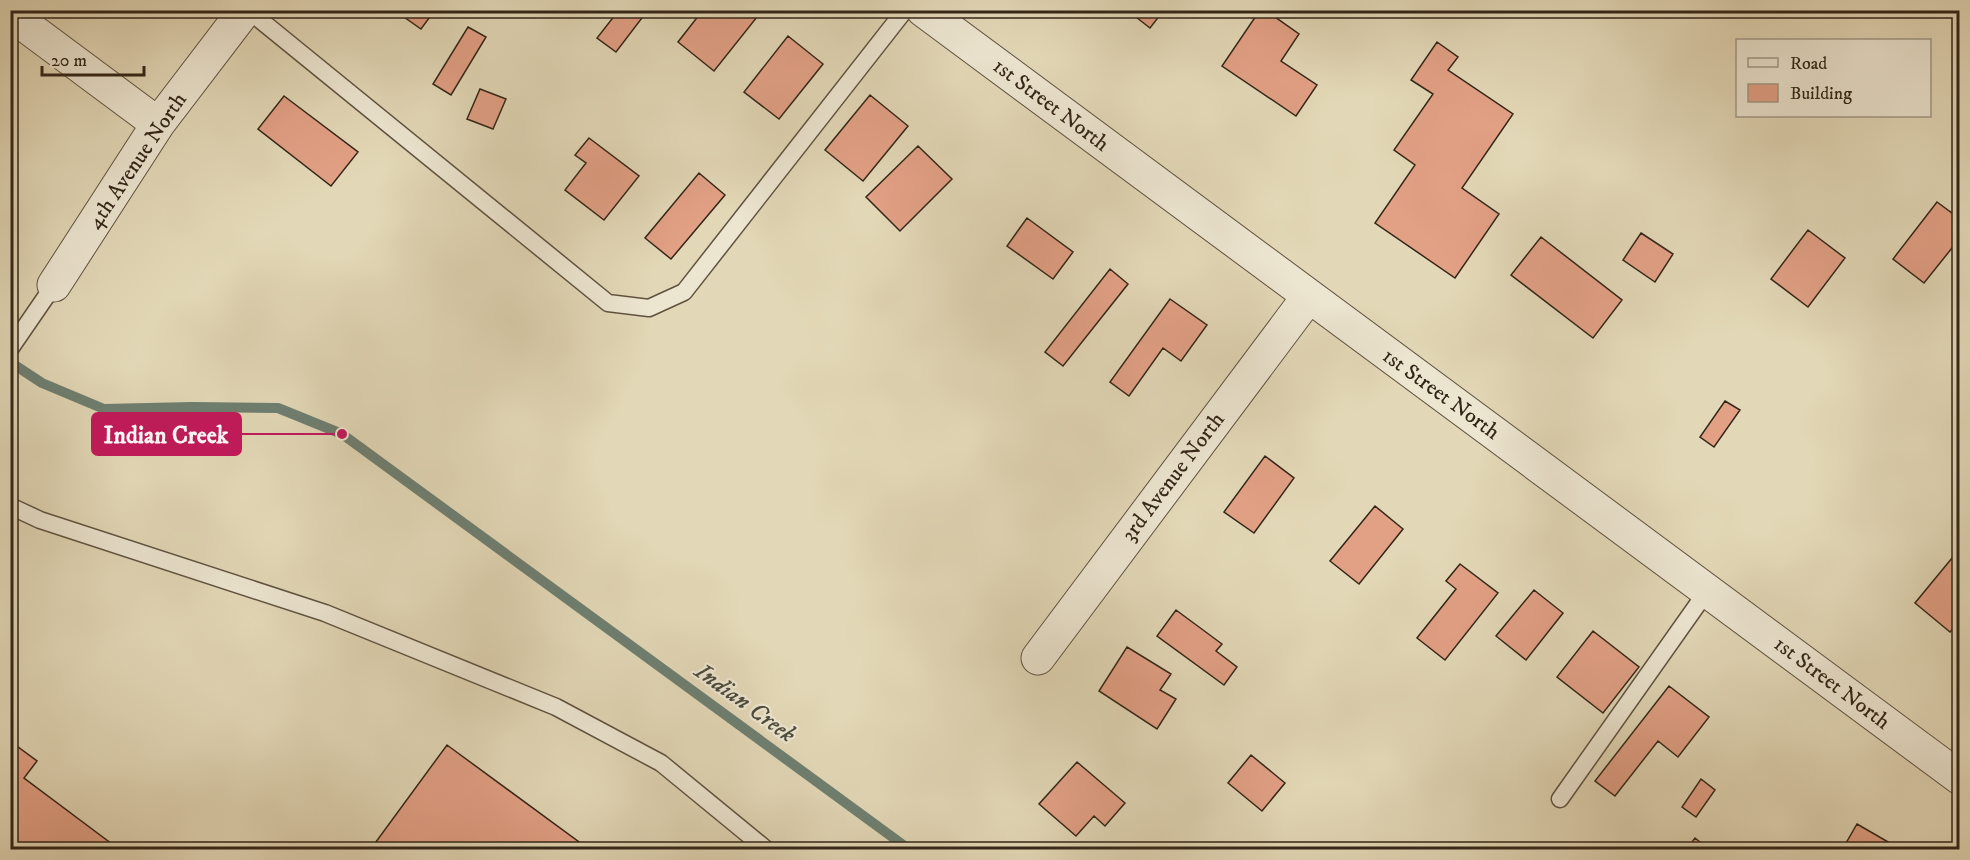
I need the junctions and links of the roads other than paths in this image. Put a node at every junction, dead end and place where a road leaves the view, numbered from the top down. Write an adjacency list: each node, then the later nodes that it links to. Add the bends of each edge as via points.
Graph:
1 (246, 10): 2 (lane, via 608,303 649,308 684,292); 5 (street, 4th Avenue North)
2 (905, 10)
3 (923, 10): 7 (street, 1st Street North)
4 (10, 14): 5 (street)
5 (158, 124): 6 (street, 4th Avenue North)
6 (54, 285): 8 (lane)
7 (1309, 296): 10 (street, 1st Street North); 11 (street, 3rd Avenue North)
8 (10, 349)
9 (10, 507): 14 (lane, via 325,613 556,707 661,763)
10 (1707, 591): 12 (street, 1st Street North); 13 (lane)
11 (1038, 658)
12 (1959, 778)
13 (1560, 799)
14 (767, 849)

